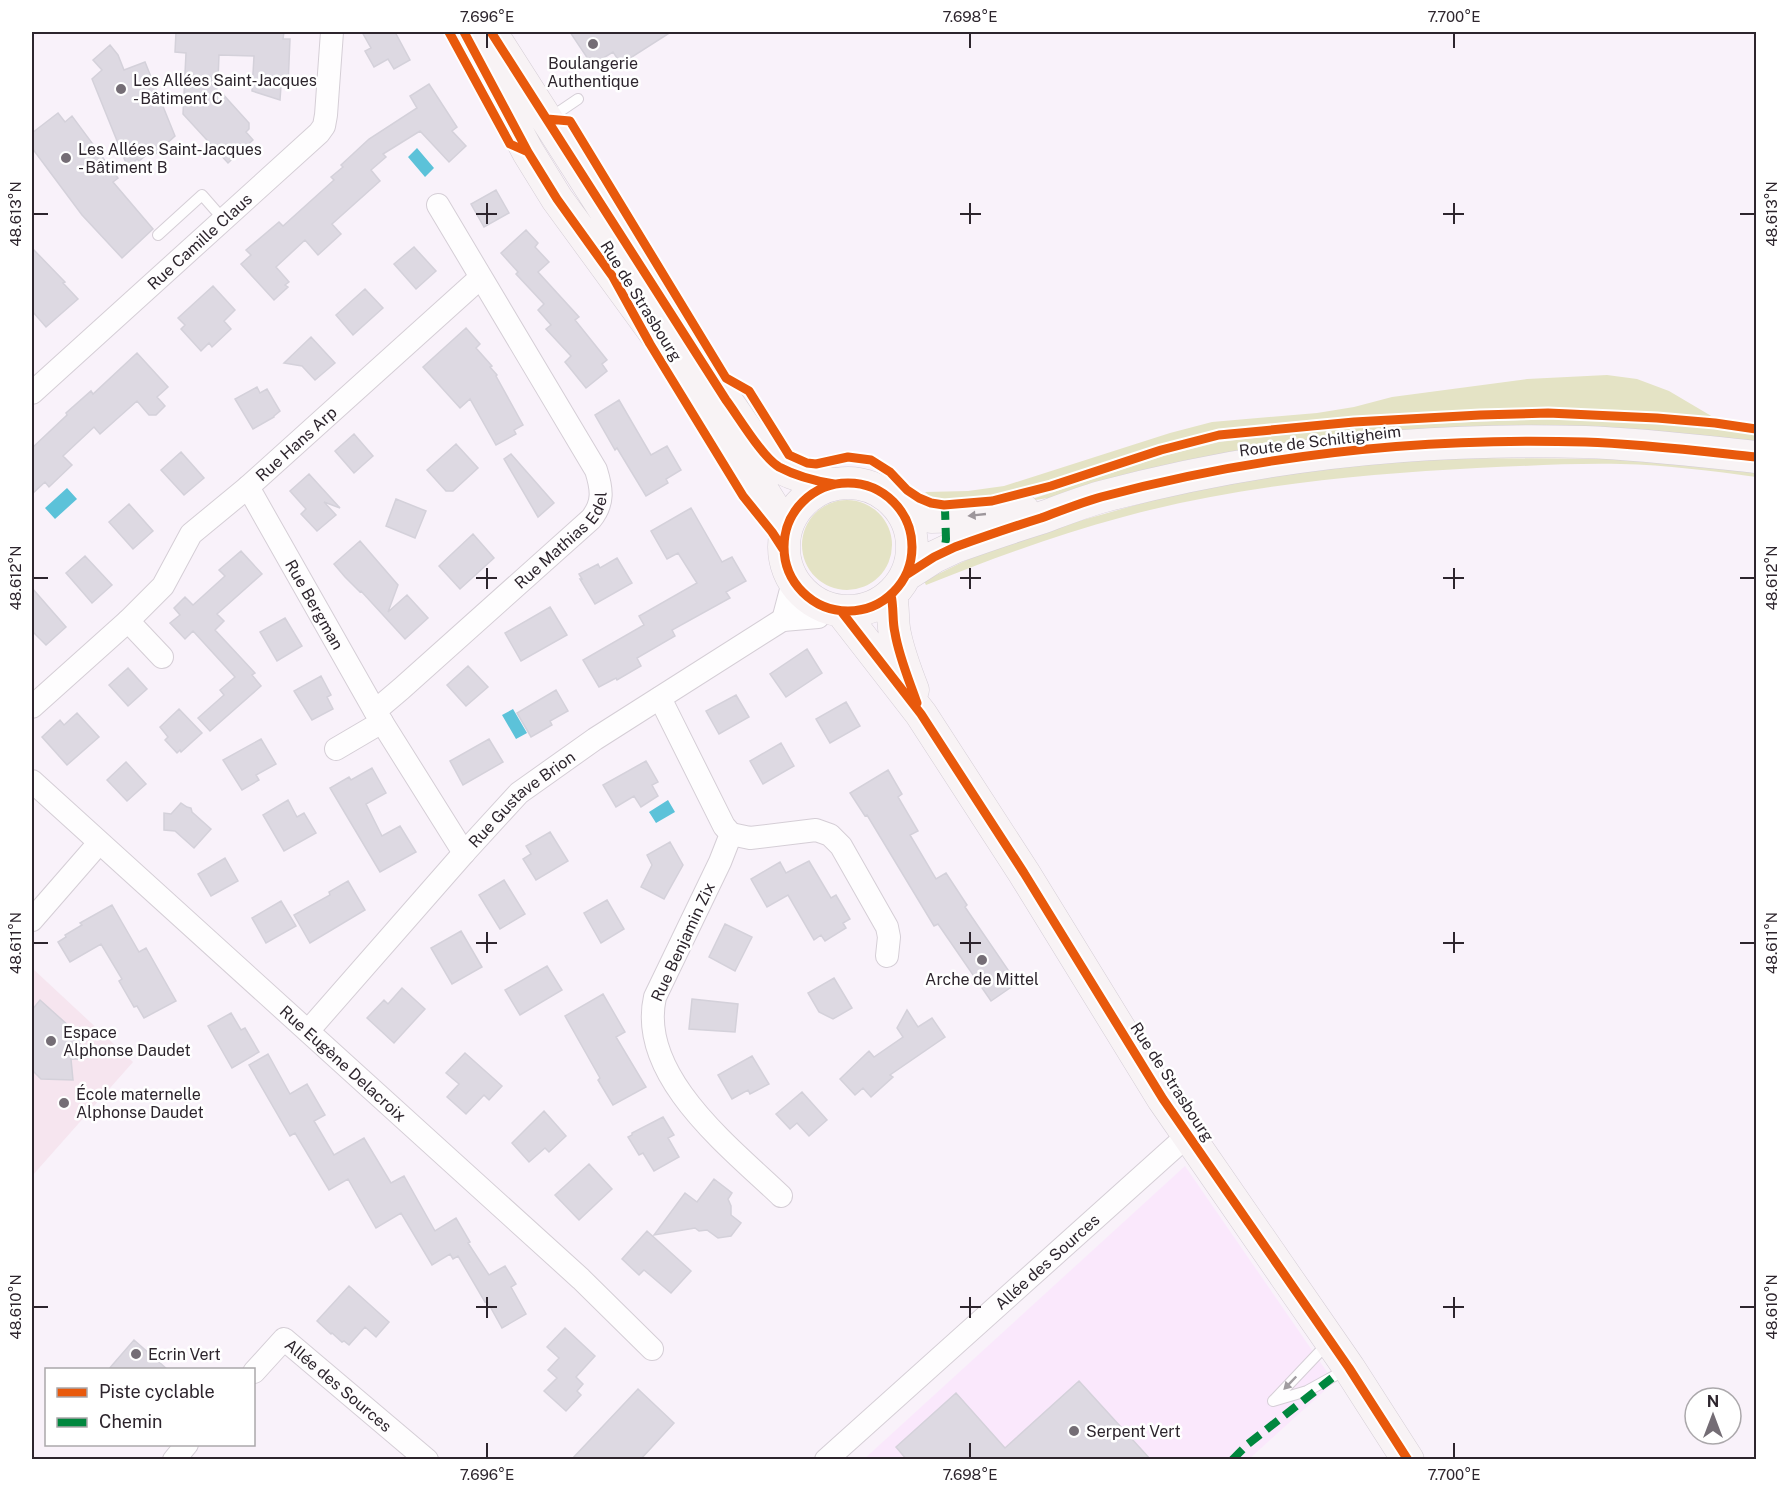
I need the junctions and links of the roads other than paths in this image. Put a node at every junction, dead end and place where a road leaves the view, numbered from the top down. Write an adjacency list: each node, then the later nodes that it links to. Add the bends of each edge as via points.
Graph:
1 (332, 32): 7 (street, Rue Camille Claus, via 324,126)
2 (482, 32): 4 (main road, Rue de Strasbourg, via 487,75); 5 (main road, Rue de Strasbourg)
3 (578, 99): 5 (lane)
4 (511, 119): 5 (main road); 16 (main road, Rue de Strasbourg, via 556,199 758,483 777,515)
5 (547, 119): 12 (main road, Rue de Strasbourg, via 754,441 777,466 809,480)
6 (438, 206): 9 (street, Rue Mathias Edel)
7 (223, 219): 8 (lane, via 202,195); 10 (street, Rue Camille Claus)
8 (158, 235)
9 (480, 278): 13 (street, Rue Hans Arp); 26 (street, Rue Mathias Edel, via 596,471 601,503 591,519 401,689)
10 (32, 393)
11 (1756, 457): 14 (main road, Route de Schiltigheim, via 1584,442 1394,446 1230,468)
12 (834, 484): 15 (main road, via 869,486); 16 (main road, via 802,501 791,515)
13 (248, 487): 21 (street, Rue Hans Arp, via 191,534 163,586); 26 (street, Rue Bergman)
14 (1098, 498): 15 (main road, Route de Schiltigheim, one-way to 15, via 966,516 930,517); 18 (main road, Route de Schiltigheim, via 955,547 934,557)
15 (898, 507): 18 (main road, via 912,540 911,558)
16 (784, 541): 17 (main road, via 786,566)
17 (793, 582): 19 (main road, via 807,597); 20 (street)
18 (898, 585): 19 (main road, via 876,605 858,611); 25 (main road, Rue de Strasbourg, via 894,630)
19 (832, 609): 20 (street, Rue Gustave Brion, via 818,617); 25 (main road, Rue de Strasbourg)
20 (783, 620): 23 (street, Rue Gustave Brion)
21 (128, 621): 22 (street); 24 (street, Rue Hans Arp)
22 (162, 657)
23 (660, 698): 29 (street); 31 (street, Rue Gustave Brion, via 519,794)
24 (32, 707)
25 (921, 714): 35 (main road, Rue de Strasbourg)
26 (378, 717): 27 (street); 31 (street, Rue Bergman)
27 (336, 749)
28 (32, 781): 30 (street, Rue Eugène Delacroix)
29 (731, 834): 33 (street, via 750,838 816,830 830,835 841,846 886,927); 36 (street, Rue Benjamin Zix, via 656,997 652,1021 664,1063 692,1109)
30 (99, 843): 32 (street); 34 (street, Rue Eugène Delacroix)
31 (464, 852): 34 (street, Rue Gustave Brion)
32 (32, 920)
33 (888, 956)
34 (308, 1031): 38 (street, Rue Eugène Delacroix, via 581,1279)
35 (1188, 1135): 37 (main road, Rue de Strasbourg); 44 (street, Allée des Sources)
36 (781, 1196)
37 (1330, 1341): 39 (main road, Rue de Strasbourg); 39 (lane, one-way to 39, via 1273,1401 1307,1390)
38 (652, 1349)
39 (1349, 1368): 45 (main road, Rue de Strasbourg)
40 (255, 1371): 43 (street, Allée des Sources, via 284,1339)
41 (186, 1446): 42 (street)
42 (174, 1460)
43 (428, 1460)
44 (826, 1460)
45 (1408, 1460)

